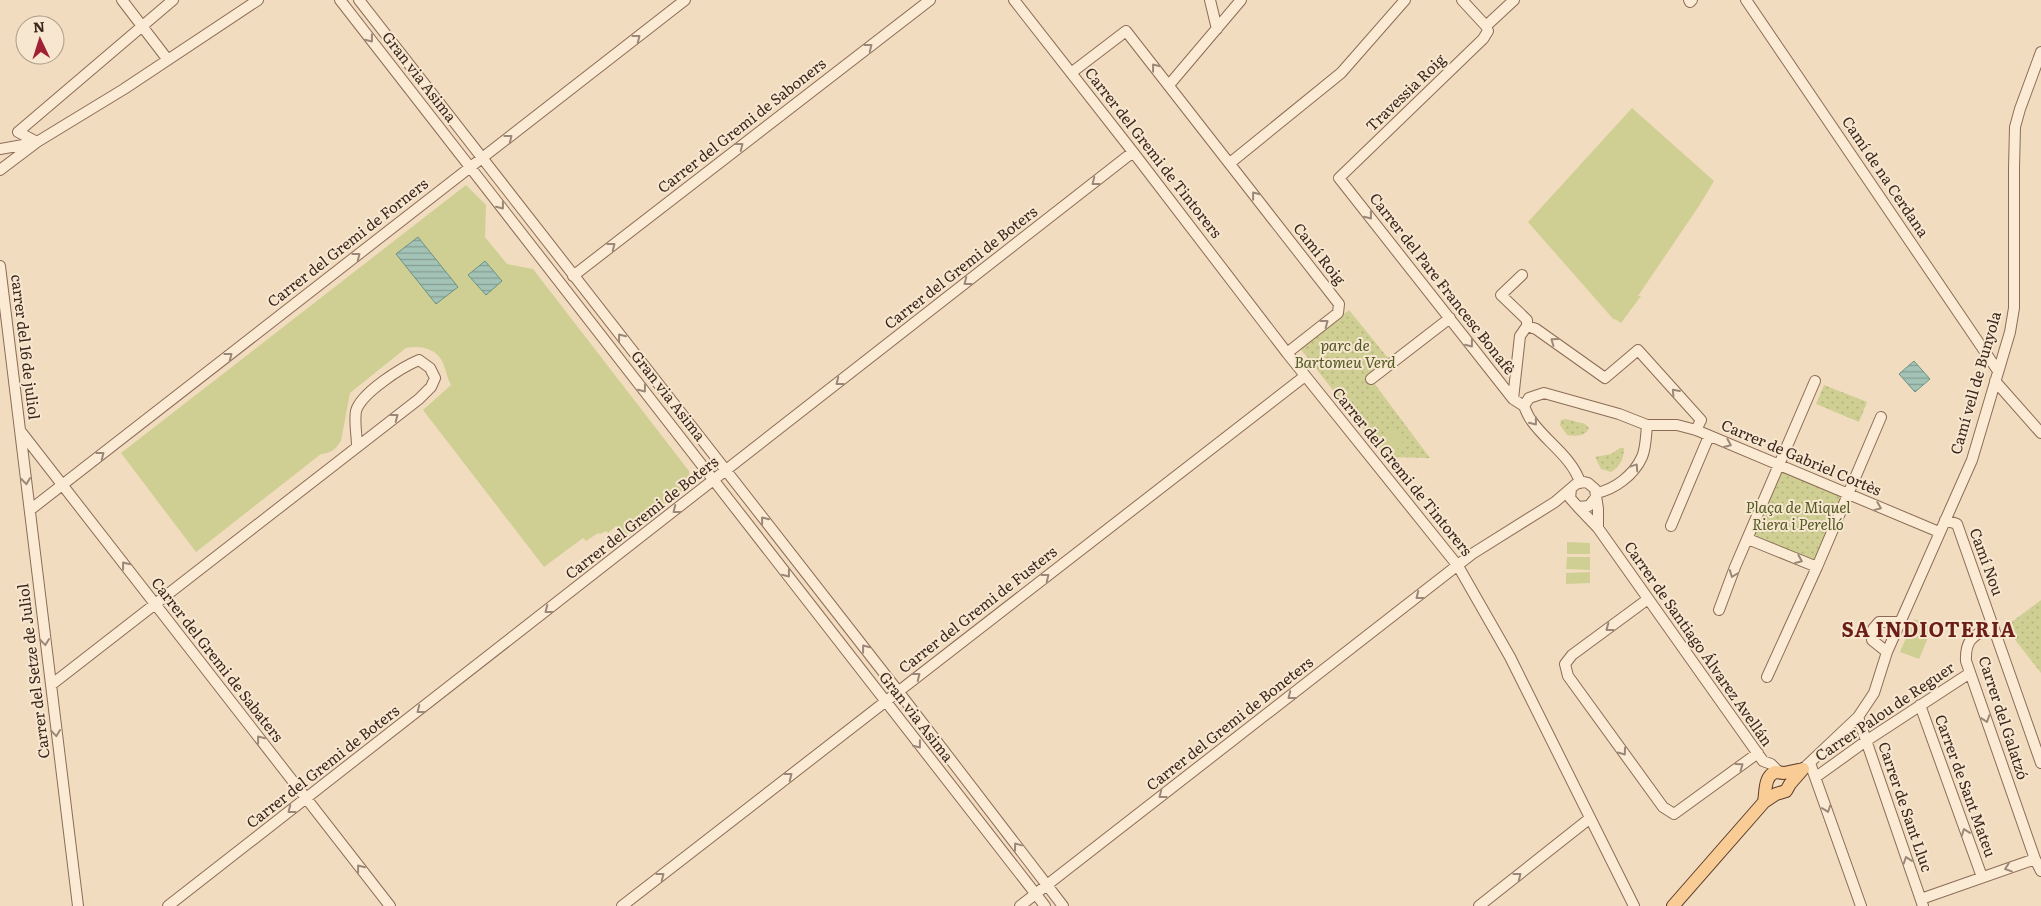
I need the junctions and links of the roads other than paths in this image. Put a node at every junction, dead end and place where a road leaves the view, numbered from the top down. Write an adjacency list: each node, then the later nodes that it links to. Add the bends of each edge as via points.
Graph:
1 (122, 0): 15 (street)
2 (173, 0): 15 (street)
3 (258, 0): 19 (street)
4 (340, 0): 27 (street, Gran via Asima, one-way to 27)
5 (359, 0): 25 (street, Gran via Asima)
6 (685, 0): 25 (street, Carrer del Gremi de Forners, one-way to 6)
7 (930, 0): 32 (street, Carrer del Gremi de Saboners, one-way to 7)
8 (1014, 0): 20 (street, Carrer del Gremi de Tintorers)
9 (1210, 0): 17 (street)
10 (1405, 0): 26 (street, via 1341,73)
11 (1462, 0): 16 (street)
12 (1514, 0): 16 (street)
13 (1746, 0): 37 (street, Camí de na Cerdana)
14 (1240, 1): 17 (street)
15 (142, 26): 19 (street); 22 (street, via 18,132)
16 (1486, 26): 29 (street, Travessia Roig, via 1488,31 1483,39)
17 (1217, 29): 21 (street)
18 (2041, 52): 37 (street, Camí vell de Bunyola, via 2015,127 2014,308)
19 (168, 60): 22 (street)
20 (1071, 73): 21 (street, Camí Roig, one-way to 20, via 1126,31); 24 (street, Carrer del Gremi de Tintorers)
21 (1169, 85): 26 (street, Camí Roig)
22 (37, 142): 23 (street); 28 (street)
23 (0, 149)
24 (1133, 152): 35 (street, Carrer del Gremi de Tintorers); 50 (street, Carrer del Gremi de Boters, one-way to 50)
25 (482, 159): 27 (street, Carrer del Gremi de Forners); 32 (street, Gran via Asima)
26 (1230, 163): 35 (street, Camí Roig, one-way to 26, via 1338,313 1339,304)
27 (470, 168): 51 (street, Gran via Asima, one-way to 51); 53 (street, Carrer del Gremi de Forners, one-way to 27)
28 (0, 170)
29 (1339, 178): 33 (street, Carrer del Pare Francesc Bonafè, one-way to 33)
30 (0, 266): 45 (street, carrer del 16 de juliol)
31 (1522, 275): 34 (street, via 1501,295 1527,320)
32 (573, 276): 50 (street, Gran via Asima, one-way to 32)
33 (1450, 318): 38 (street); 40 (street, Carrer del Pare Francesc Bonafè, one-way to 40)
34 (1526, 326): 40 (street, via 1520,336); 44 (street, one-way to 34, via 1700,420 1638,350 1606,378 1536,329)
35 (1287, 352): 36 (street, Carrer del Gremi de Tintorers)
36 (1306, 376): 65 (street, Carrer del Gremi de Tintorers); 76 (street, Carrer del Gremi de Fusters, one-way to 36)
37 (1996, 376): 46 (street, Camí de na Cerdana); 60 (street, Camí vell de Bunyola, via 1972,460)
38 (1370, 379)
39 (1815, 381): 49 (street)
40 (1513, 399): 41 (street, Carrer del Pare Francesc Bonafè)
41 (1524, 406): 43 (street, Carrer de Gabriel Cortès, via 1529,398 1544,393); 52 (street, one-way to 52, via 1530,420 1568,460)
42 (1881, 417): 55 (street)
43 (1648, 425): 44 (street, Carrer de Gabriel Cortès); 56 (street, one-way to 43, via 1630,474 1642,457)
44 (1696, 430): 47 (street, Carrer de Gabriel Cortès)
45 (21, 432): 53 (street, Carrer del Gremi de Sabaters); 59 (street, Carrer del Setze de Juliol, one-way to 59)
46 (2041, 433)
47 (1709, 436): 49 (street, Carrer de Gabriel Cortès, one-way to 49); 61 (street)
48 (357, 446): 48 (street, one-way to 48, via 431,388 435,378 430,368 419,360 405,365 364,397 356,411); 68 (street)
49 (1779, 466): 55 (street, Carrer de Gabriel Cortès); 64 (street)
50 (726, 472): 51 (street, Carrer del Gremi de Boters); 76 (street, Gran via Asima, one-way to 50)
51 (714, 480): 77 (street, Gran via Asima, one-way to 77); 87 (street, Carrer del Gremi de Boters, one-way to 87)
52 (1580, 482): 54 (street); 56 (street, via 1588,483)
53 (62, 485): 59 (street, Carrer del Gremi de Forners); 68 (street, Carrer del Gremi de Sabaters, one-way to 53)
54 (1571, 489): 57 (street); 58 (street, via 1570,498)
55 (1847, 494): 63 (street, Carrer de Gabriel Cortès, one-way to 63); 66 (street)
56 (1596, 495): 58 (street, via 1589,506); 62 (street)
57 (1555, 502): 58 (street); 65 (street, Carrer del Gremi de Boneters)
58 (1576, 506): 62 (street, Carrer de Santiago Álvarez Avellán)
59 (30, 510): 75 (street, Carrer del Setze de Juliol, one-way to 75)
60 (1945, 520): 63 (street, Camí vell de Bunyola); 71 (street, Camí Nou, via 1957,524)
61 (1671, 526)
62 (1598, 528): 67 (street, Carrer de Santiago Álvarez Avellán)
63 (1939, 532): 70 (street, Camí vell de Bunyola)
64 (1748, 539): 66 (street, one-way to 66); 69 (street, one-way to 69)
65 (1458, 566): 88 (street, Carrer del Gremi de Tintorers, via 1510,657); 92 (street, Carrer del Gremi de Boneters, one-way to 92)
66 (1817, 567): 74 (street)
67 (1648, 598): 81 (street, Carrer de Santiago Álvarez Avellán); 81 (street, one-way to 81, via 1572,655 1565,664 1568,676 1663,807 1674,814)
68 (154, 604): 75 (street); 87 (street, Carrer del Gremi de Sabaters, one-way to 68)
69 (1719, 610)
70 (1901, 622): 72 (street, Camí vell de Bunyola); 72 (street, via 1879,622 1874,629 1872,640)
71 (1993, 625): 73 (street, Carrer del Galatzó, via 1970,639 1967,645 1966,661); 82 (street, Camí Nou)
72 (1887, 652): 79 (street, Camí vell de Bunyola, via 1874,693)
73 (1970, 673): 78 (street, Carrer Palou de Reguer); 89 (street, Carrer del Galatzó, one-way to 89)
74 (1768, 677)
75 (50, 685): 95 (street, Carrer del Setze de Juliol, one-way to 95)
76 (898, 691): 77 (street, Carrer del Gremi de Fusters); 92 (street, Gran via Asima, one-way to 76)
77 (884, 701): 93 (street, Gran via Asima, one-way to 93); 98 (street, Carrer del Gremi de Fusters, one-way to 77)
78 (1920, 705): 80 (street, Carrer Palou de Reguer); 91 (street, Carrer de Sant Mateu, one-way to 78)
79 (1858, 717): 80 (street, Carrer de Sant Lluc); 83 (street, Camí vell de Bunyola)
80 (1866, 741): 85 (street, Carrer Palou de Reguer); 94 (street, Carrer de Sant Lluc, one-way to 80)
81 (1760, 757): 84 (street, Carrer de Santiago Álvarez Avellán); 86 (street)
82 (2041, 763)
83 (1807, 766): 84 (main road); 85 (street)
84 (1784, 776): 86 (main road, via 1769,775); 86 (main road, via 1783,793)
85 (1816, 776): 105 (street, one-way to 105)
86 (1770, 787): 104 (main road, via 1764,802)
87 (306, 799): 96 (street, Carrer del Gremi de Boters, one-way to 96); 97 (street, Carrer del Gremi de Sabaters, one-way to 87)
88 (1590, 819): 102 (street, one-way to 88); 103 (street, Carrer del Gremi de Tintorers)
89 (2035, 859): 90 (street, Carrer del Galatzó); 91 (street, one-way to 91)
90 (2041, 871)
91 (1982, 878): 94 (street)
92 (1047, 885): 93 (street, Carrer del Gremi de Boneters); 101 (street, Gran via Asima)
93 (1036, 894): 99 (street, Carrer del Gremi de Boneters); 100 (street, Gran via Asima)
94 (1922, 902)
95 (78, 906)
96 (168, 906)
97 (390, 906)
98 (622, 906)
99 (1020, 906)
100 (1045, 906)
101 (1063, 906)
102 (1479, 906)
103 (1634, 906)
104 (1673, 906)
105 (1861, 906)

